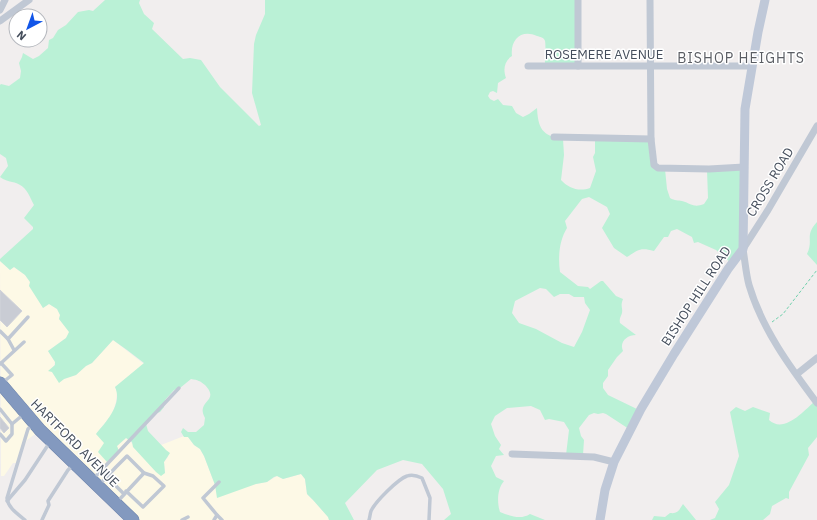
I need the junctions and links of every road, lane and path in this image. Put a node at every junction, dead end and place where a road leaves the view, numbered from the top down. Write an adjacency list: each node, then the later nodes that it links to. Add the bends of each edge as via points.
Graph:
1 (5, 0): 6 (street)
2 (29, 0): 7 (street)
3 (578, 0): 9 (street)
4 (650, 0): 10 (street)
5 (765, 0): 11 (street, BISHOP HILL ROAD)
6 (0, 10)
7 (0, 22)
8 (528, 66): 9 (street, ROSEMERE AVENUE)
9 (578, 66): 10 (street, ROSEMERE AVENUE)
10 (652, 66): 11 (street, ROSEMERE AVENUE); 14 (street)
11 (752, 66): 15 (street, BISHOP HILL ROAD, via 745,109)
12 (817, 126): 16 (street, CROSS ROAD)
13 (554, 137): 14 (street)
14 (651, 139): 15 (street, via 654,165 658,168)
15 (744, 167): 16 (street, BISHOP HILL ROAD)
16 (743, 249): 19 (street, via 749,284); 39 (street, BISHOP HILL ROAD, via 674,354 641,409)
17 (817, 270): 19 (path, via 783,314)
18 (28, 317): 21 (lane)
19 (766, 326): 26 (street)
20 (0, 331): 21 (lane)
21 (8, 339): 23 (lane)
22 (24, 342): 23 (lane)
23 (14, 350): 25 (lane)
24 (817, 358): 26 (street)
25 (0, 363): 27 (lane, via 12,375)
26 (797, 374): 29 (street)
27 (0, 384): 31 (highway, HARTFORD AVENUE)
28 (179, 388): 44 (lane)
29 (817, 403)
30 (0, 409): 32 (lane)
31 (25, 413): 34 (lane); 35 (highway, HARTFORD AVENUE)
32 (8, 418): 33 (lane); 34 (lane)
33 (4, 422)
34 (12, 424): 36 (lane, via 12,434 6,441)
35 (34, 424): 37 (highway, HARTFORD AVENUE); 46 (lane, via 28,429 22,446)
36 (0, 434)
37 (51, 441): 40 (highway, HARTFORD AVENUE); 46 (lane)
38 (512, 454): 39 (street, via 594,457)
39 (614, 462): 58 (street, BISHOP HILL ROAD, via 605,490)
40 (74, 464): 44 (highway, HARTFORD AVENUE); 51 (lane, via 48,501 49,505)
41 (144, 473): 42 (lane, via 127,456); 45 (lane); 45 (lane, via 153,476 164,486 143,507)
42 (107, 477): 44 (lane); 45 (lane)
43 (219, 482): 48 (lane, via 203,498)
44 (95, 484): 47 (highway, HARTFORD AVENUE)
45 (125, 493): 47 (lane)
46 (7, 502): 50 (lane)
47 (116, 503): 52 (highway, HARTFORD AVENUE)
48 (217, 515): 54 (lane); 55 (lane)
49 (188, 517): 53 (lane)
50 (25, 520)
51 (42, 520)
52 (133, 520)
53 (182, 520)
54 (214, 520)
55 (222, 520)
56 (369, 520): 57 (lane, via 378,500 393,485 406,476 415,475 422,478 430,498)
57 (429, 520)
58 (600, 520)

